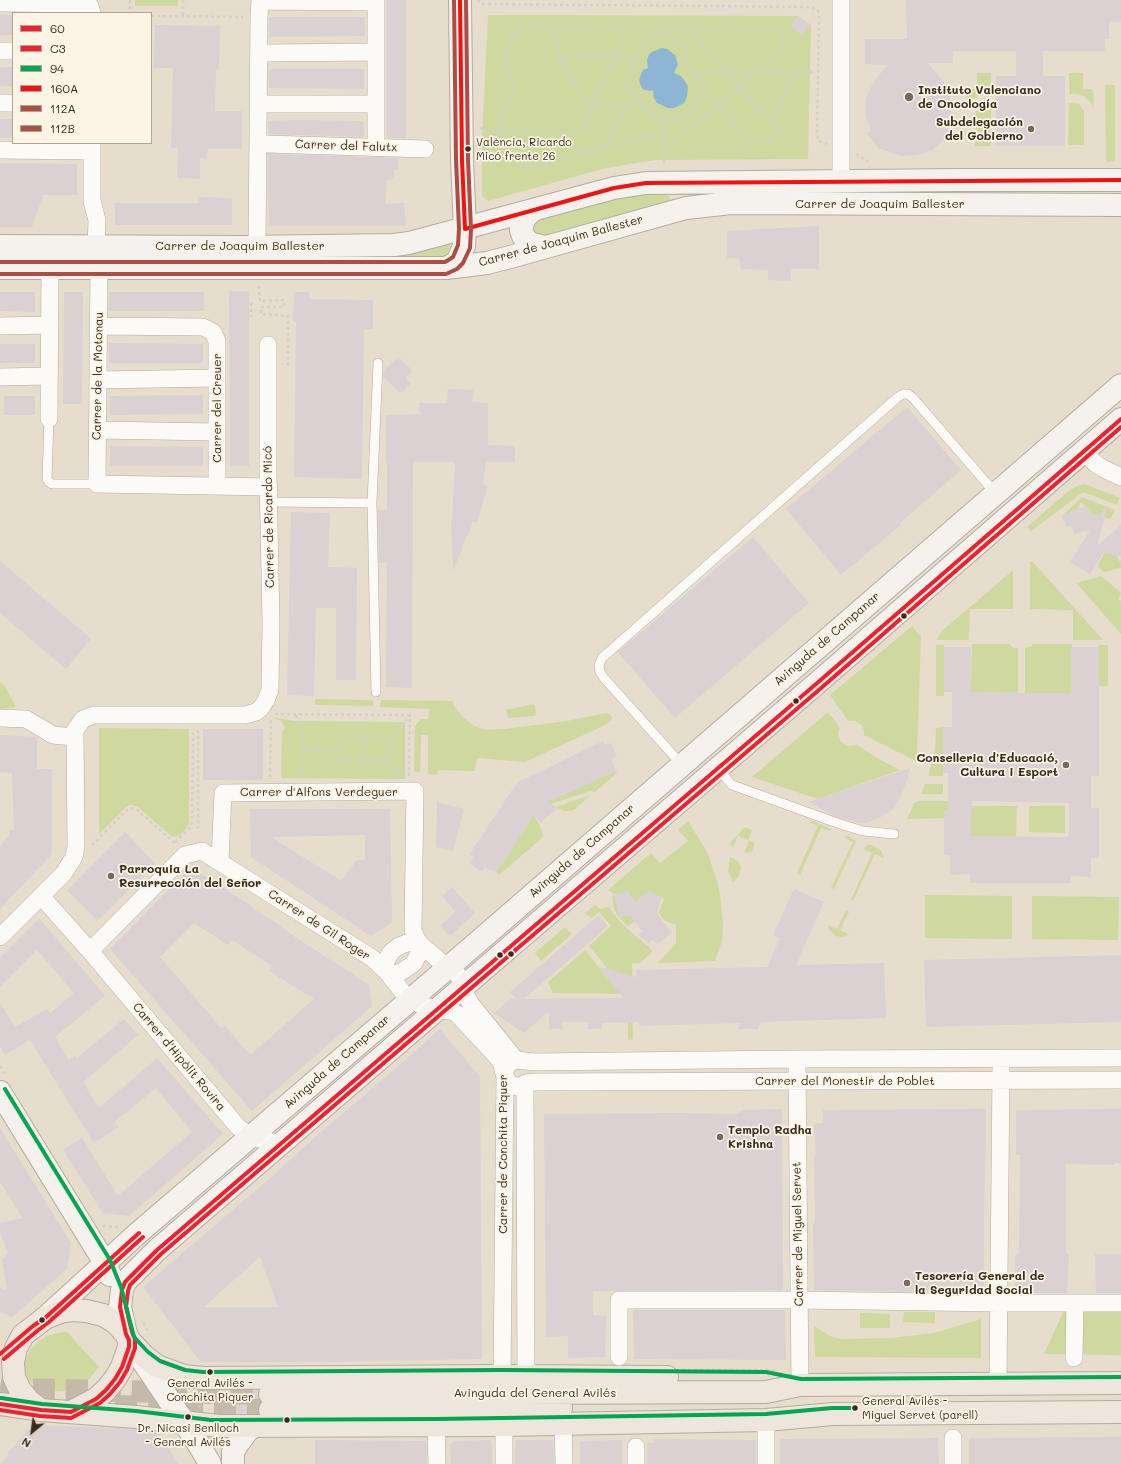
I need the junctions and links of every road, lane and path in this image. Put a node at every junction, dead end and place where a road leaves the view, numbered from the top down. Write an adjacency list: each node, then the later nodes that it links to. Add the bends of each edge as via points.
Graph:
1 (130, 0): 11 (path)
2 (183, 0): 13 (path)
3 (264, 0): 7 (street); 64 (street, via 259,17)
4 (460, 0): 62 (main road)
5 (478, 0): 48 (path, via 481,4 816,9 819,16 816,135 819,140)
6 (841, 0): 58 (street)
7 (376, 1): 22 (street)
8 (0, 3): 9 (street)
9 (51, 8): 10 (street, via 87,4)
10 (91, 9)
11 (130, 12)
12 (152, 16): 13 (path)
13 (183, 16): 14 (path)
14 (246, 17)
15 (547, 28): 16 (path); 24 (path, via 556,42); 45 (path, via 533,25 520,27 512,38 506,54 506,65 513,86 512,95)
16 (627, 28): 17 (path); 25 (path)
17 (661, 28): 18 (path); 19 (path)
18 (688, 29): 30 (path); 31 (path, via 779,30 783,35 782,48)
19 (660, 37): 26 (path, via 656,36 642,44); 29 (path, via 677,41 687,51 688,64)
20 (0, 51): 21 (street)
21 (12, 51)
22 (376, 52): 23 (street); 37 (street)
23 (267, 53)
24 (559, 56): 25 (path); 38 (path, via 568,76 586,100)
25 (614, 58): 26 (path); 38 (path)
26 (636, 58): 40 (path, via 628,77 629,84 632,92)
27 (796, 72): 28 (path); 31 (path); 43 (path)
28 (813, 72)
29 (694, 73): 30 (path); 32 (path)
30 (728, 73): 31 (path); 33 (path)
31 (756, 73): 33 (path)
32 (701, 85): 41 (path); 42 (path, via 698,102 688,114 672,120)
33 (740, 87): 41 (path); 43 (path)
34 (0, 103): 35 (street)
35 (12, 103)
36 (267, 104): 37 (street)
37 (376, 104): 51 (street)
38 (593, 105): 39 (path); 45 (path, via 579,132)
39 (625, 105): 40 (path); 52 (path)
40 (644, 105): 42 (path, via 653,114)
41 (718, 106): 43 (path, via 745,139 772,139 777,130); 55 (path)
42 (664, 119): 46 (path)
43 (772, 124)
44 (480, 128): 45 (path)
45 (498, 131): 52 (path, via 498,139 524,167)
46 (664, 132): 52 (path); 55 (path)
47 (267, 144): 51 (street, Carrer del Falutx)
48 (829, 145)
49 (50, 147): 50 (street); 54 (street)
50 (92, 147): 65 (street, via 92,201 96,220)
51 (376, 147): 53 (street, Carrer del Falutx)
52 (606, 147)
53 (425, 149)
54 (0, 150)
55 (664, 152): 56 (path)
56 (664, 163)
57 (1121, 180): 58 (main road, Carrer de Joaquim Ballester)
58 (841, 182): 59 (main road); 61 (main road, Carrer de Joaquim Ballester, via 646,183 614,188)
59 (840, 204): 60 (main road, Carrer de Joaquim Ballester); 66 (main road, Carrer de Joaquim Ballester, via 731,203 686,208)
60 (1121, 205)
61 (534, 210): 62 (main road, Carrer de Joaquim Ballester); 66 (main road, via 526,216 521,230 529,243)
62 (465, 228): 64 (main road, Carrer de Joaquim Ballester, via 409,244); 70 (main road, via 464,246 458,260)
63 (0, 246): 65 (main road, Carrer de Joaquim Ballester)
64 (257, 246): 65 (main road, Carrer de Joaquim Ballester)
65 (96, 247)
66 (545, 247): 70 (main road, Carrer de Joaquim Ballester, via 487,262)
67 (0, 268): 68 (main road, Carrer de Joaquim Ballester)
68 (50, 268): 69 (main road, Carrer de Joaquim Ballester); 74 (street)
69 (99, 268): 70 (main road, Carrer de Joaquim Ballester); 76 (street, Carrer de la Motonau)
70 (446, 268)
71 (257, 283): 79 (path, via 260,301 284,300 284,307 261,307 261,314 288,316)
72 (251, 303): 73 (path)
73 (251, 317)
74 (50, 325): 75 (street); 80 (street)
75 (0, 326)
76 (99, 326): 82 (street, Carrer del Creuer, via 203,327 213,332 217,342); 83 (street, Carrer de la Motonau)
77 (268, 345): 93 (street, Carrer de Ricardo Micó)
78 (378, 363): 95 (lane)
79 (288, 364)
80 (49, 376): 81 (street); 85 (street)
81 (0, 377)
82 (217, 378): 83 (street); 88 (street, Carrer del Creuer)
83 (98, 380): 87 (street, Carrer de la Motonau)
84 (1116, 397): 94 (main road, Avinguda de Campanar)
85 (49, 419): 91 (lane, via 49,482)
86 (1121, 419): 89 (main road, Avinguda de Campanar)
87 (98, 430): 88 (street); 91 (street, Carrer de la Motonau)
88 (216, 432): 92 (street, Carrer del Creuer)
89 (1084, 451): 90 (street, via 1099,466); 96 (main road, Avinguda de Campanar)
90 (1121, 477)
91 (98, 484): 92 (street)
92 (217, 486): 93 (street)
93 (269, 494): 95 (lane); 107 (street, Carrer de Ricardo Micó, via 270,690 261,708 251,714)
94 (988, 501): 96 (main road); 97 (main road); 98 (main road, Avinguda de Campanar); 117 (lane, via 913,398 908,394 898,397 602,658 599,665 604,678)
95 (372, 503): 101 (lane)
96 (1013, 512): 97 (main road, Avinguda de Campanar)
97 (996, 526): 100 (main road, Avinguda de Campanar)
98 (934, 548): 99 (main road, Avinguda de Campanar); 100 (main road)
99 (907, 570): 100 (main road); 102 (main road, Avinguda de Campanar)
100 (936, 579): 108 (main road, Avinguda de Campanar)
101 (376, 692)
102 (763, 695): 103 (main road, Avinguda de Campanar); 108 (main road, via 770,713)
103 (743, 713): 108 (main road, via 756,722); 112 (main road, Avinguda de Campanar)
104 (296, 714): 105 (path); 113 (path); 121 (path, via 271,714)
105 (410, 715): 111 (path); 122 (path)
106 (0, 718): 109 (street, via 26,719 53,735)
107 (198, 721): 109 (street, via 94,716 83,719 78,724); 123 (path); 125 (path, via 193,729 192,822 191,827)
108 (768, 724): 118 (main road, Avinguda de Campanar)
109 (74, 737): 129 (street, via 74,857 64,873)
110 (363, 740): 111 (path); 114 (path, via 341,740); 115 (path)
111 (390, 740): 116 (path)
112 (701, 749): 117 (main road, Avinguda de Campanar); 118 (main road, via 697,756 698,764 704,770)
113 (305, 750): 114 (path); 120 (path)
114 (341, 750): 115 (path, via 341,761)
115 (362, 761): 116 (path)
116 (390, 762): 119 (path)
117 (682, 765): 133 (main road, Avinguda de Campanar)
118 (717, 768): 124 (lane, via 732,786 863,831); 135 (main road, Avinguda de Campanar)
119 (403, 779)
120 (298, 783)
121 (270, 784)
122 (412, 787): 128 (street, Carrer d'Alfons Verdeguer, via 223,793); 131 (street, via 413,930)
123 (198, 829)
124 (894, 834)
125 (174, 842): 126 (path, via 136,809 129,808); 127 (path)
126 (89, 848)
127 (178, 848)
128 (220, 861): 132 (street, Carrer de Gil Roger, via 202,851 186,855); 134 (street, Carrer de Gil Roger, via 359,950)
129 (41, 896): 130 (street); 132 (street, Carrer d'Hipòlit Rovira)
130 (0, 937)
131 (421, 945): 133 (street); 134 (street, via 417,958 407,968 396,974); 134 (street, via 414,942 399,946 387,959)
132 (90, 951): 150 (street, Carrer d'Hipòlit Rovira, via 238,1127)
133 (448, 968): 135 (street, Carrer de Conchita Piquer, via 461,979); 136 (main road, Avinguda de Campanar)
134 (386, 971): 136 (street, Carrer de Gil Roger)
135 (462, 987): 137 (main road, Avinguda de Campanar); 141 (street, Carrer de Conchita Piquer, via 470,1003)
136 (409, 1000): 137 (street, Carrer de Conchita Piquer); 150 (main road, Avinguda de Campanar)
137 (436, 1010): 143 (street, Carrer de Conchita Piquer, via 457,1014 501,1062); 151 (main road, Avinguda de Campanar)
138 (1001, 1058): 139 (street, Carrer del Monestir de Poblet); 140 (street, Carrer del Monestir de Poblet); 144 (street)
139 (1121, 1058)
140 (796, 1059): 142 (street, Carrer del Monestir de Poblet); 146 (street, Carrer de Miguel Servet)
141 (519, 1061): 142 (street, Carrer del Monestir de Poblet); 143 (street, via 508,1064); 148 (street, Carrer de Conchita Piquer, via 526,1064 530,1070)
142 (569, 1062): 147 (street)
143 (504, 1075): 148 (street, Carrer del Monestir de Poblet, via 507,1082 514,1086); 162 (street, Carrer de Conchita Piquer)
144 (1000, 1080): 145 (street, Carrer del Monestir de Poblet); 146 (street, Carrer del Monestir de Poblet); 154 (street)
145 (1121, 1080)
146 (796, 1081): 147 (street, Carrer del Monestir de Poblet); 153 (street, Carrer de Miguel Servet)
147 (569, 1082): 148 (street, Carrer del Monestir de Poblet)
148 (526, 1084): 163 (street, Carrer de Conchita Piquer)
149 (0, 1092): 152 (main road)
150 (251, 1137): 151 (street, Carrer d'Hipòlit Rovira); 152 (main road, Avinguda de Campanar)
151 (281, 1144): 157 (main road, Avinguda de Campanar, via 157,1250 125,1282)
152 (105, 1264): 157 (main road); 159 (main road, Avinguda de Campanar)
153 (798, 1300): 154 (street); 166 (street, via 619,1300); 172 (street, Carrer de Miguel Servet)
154 (999, 1303): 155 (street); 170 (street)
155 (1075, 1303): 156 (street); 167 (street)
156 (1121, 1303)
157 (120, 1307): 161 (main road, Avinguda de Campanar)
158 (140, 1316): 164 (path)
159 (45, 1318): 160 (main road, Avinguda de Campanar); 161 (main road, Avinguda de Campanar, via 60,1312 86,1311 116,1323)
160 (23, 1335): 165 (main road); 175 (main road, Avinguda de Campanar, via 16,1348 13,1362 14,1377 20,1390)
161 (128, 1337): 168 (main road, Avinguda del General Avilés, via 144,1356 157,1366 184,1376 203,1378); 177 (main road, Avinguda de Campanar, via 127,1354 115,1379 96,1399); 181 (main road)
162 (501, 1338): 163 (street); 168 (street, Carrer de Conchita Piquer)
163 (525, 1338): 169 (street, Carrer de Conchita Piquer)
164 (154, 1340)
165 (0, 1354)
166 (619, 1357)
167 (1074, 1358)
168 (502, 1376): 169 (main road, Avinguda del General Avilés)
169 (526, 1376): 172 (main road, Avinguda del General Avilés, via 766,1378)
170 (998, 1383): 171 (main road, Avinguda del General Avilés); 172 (main road, Avinguda del General Avilés)
171 (1121, 1383)
172 (800, 1385): 179 (main road, Avinguda del General Avilés, via 766,1392 270,1402 765,1407)
173 (192, 1392): 176 (path)
174 (0, 1404): 175 (main road, Avinguda del General Avilés)
175 (41, 1410): 177 (main road, Avinguda del General Avilés)
176 (203, 1411)
177 (71, 1412): 181 (main road, Avinguda del General Avilés)
178 (1121, 1412): 179 (main road, Avinguda del General Avilés)
179 (833, 1414): 180 (main road, Avinguda del General Avilés)
180 (766, 1420): 182 (main road, Avinguda del General Avilés); 192 (street)
181 (184, 1423): 185 (main road, Avinguda del General Avilés); 187 (main road)
182 (563, 1423): 183 (main road, Avinguda del General Avilés); 191 (street)
183 (504, 1424): 184 (main road, Avinguda del General Avilés); 190 (street)
184 (436, 1425): 185 (main road, Avinguda del General Avilés); 189 (street)
185 (255, 1426): 188 (main road, via 248,1430 237,1445 233,1452)
186 (953, 1438): 193 (street)
187 (210, 1464)
188 (233, 1464)
189 (437, 1464)
190 (504, 1464)
191 (564, 1464)
192 (766, 1464)
193 (953, 1464)

